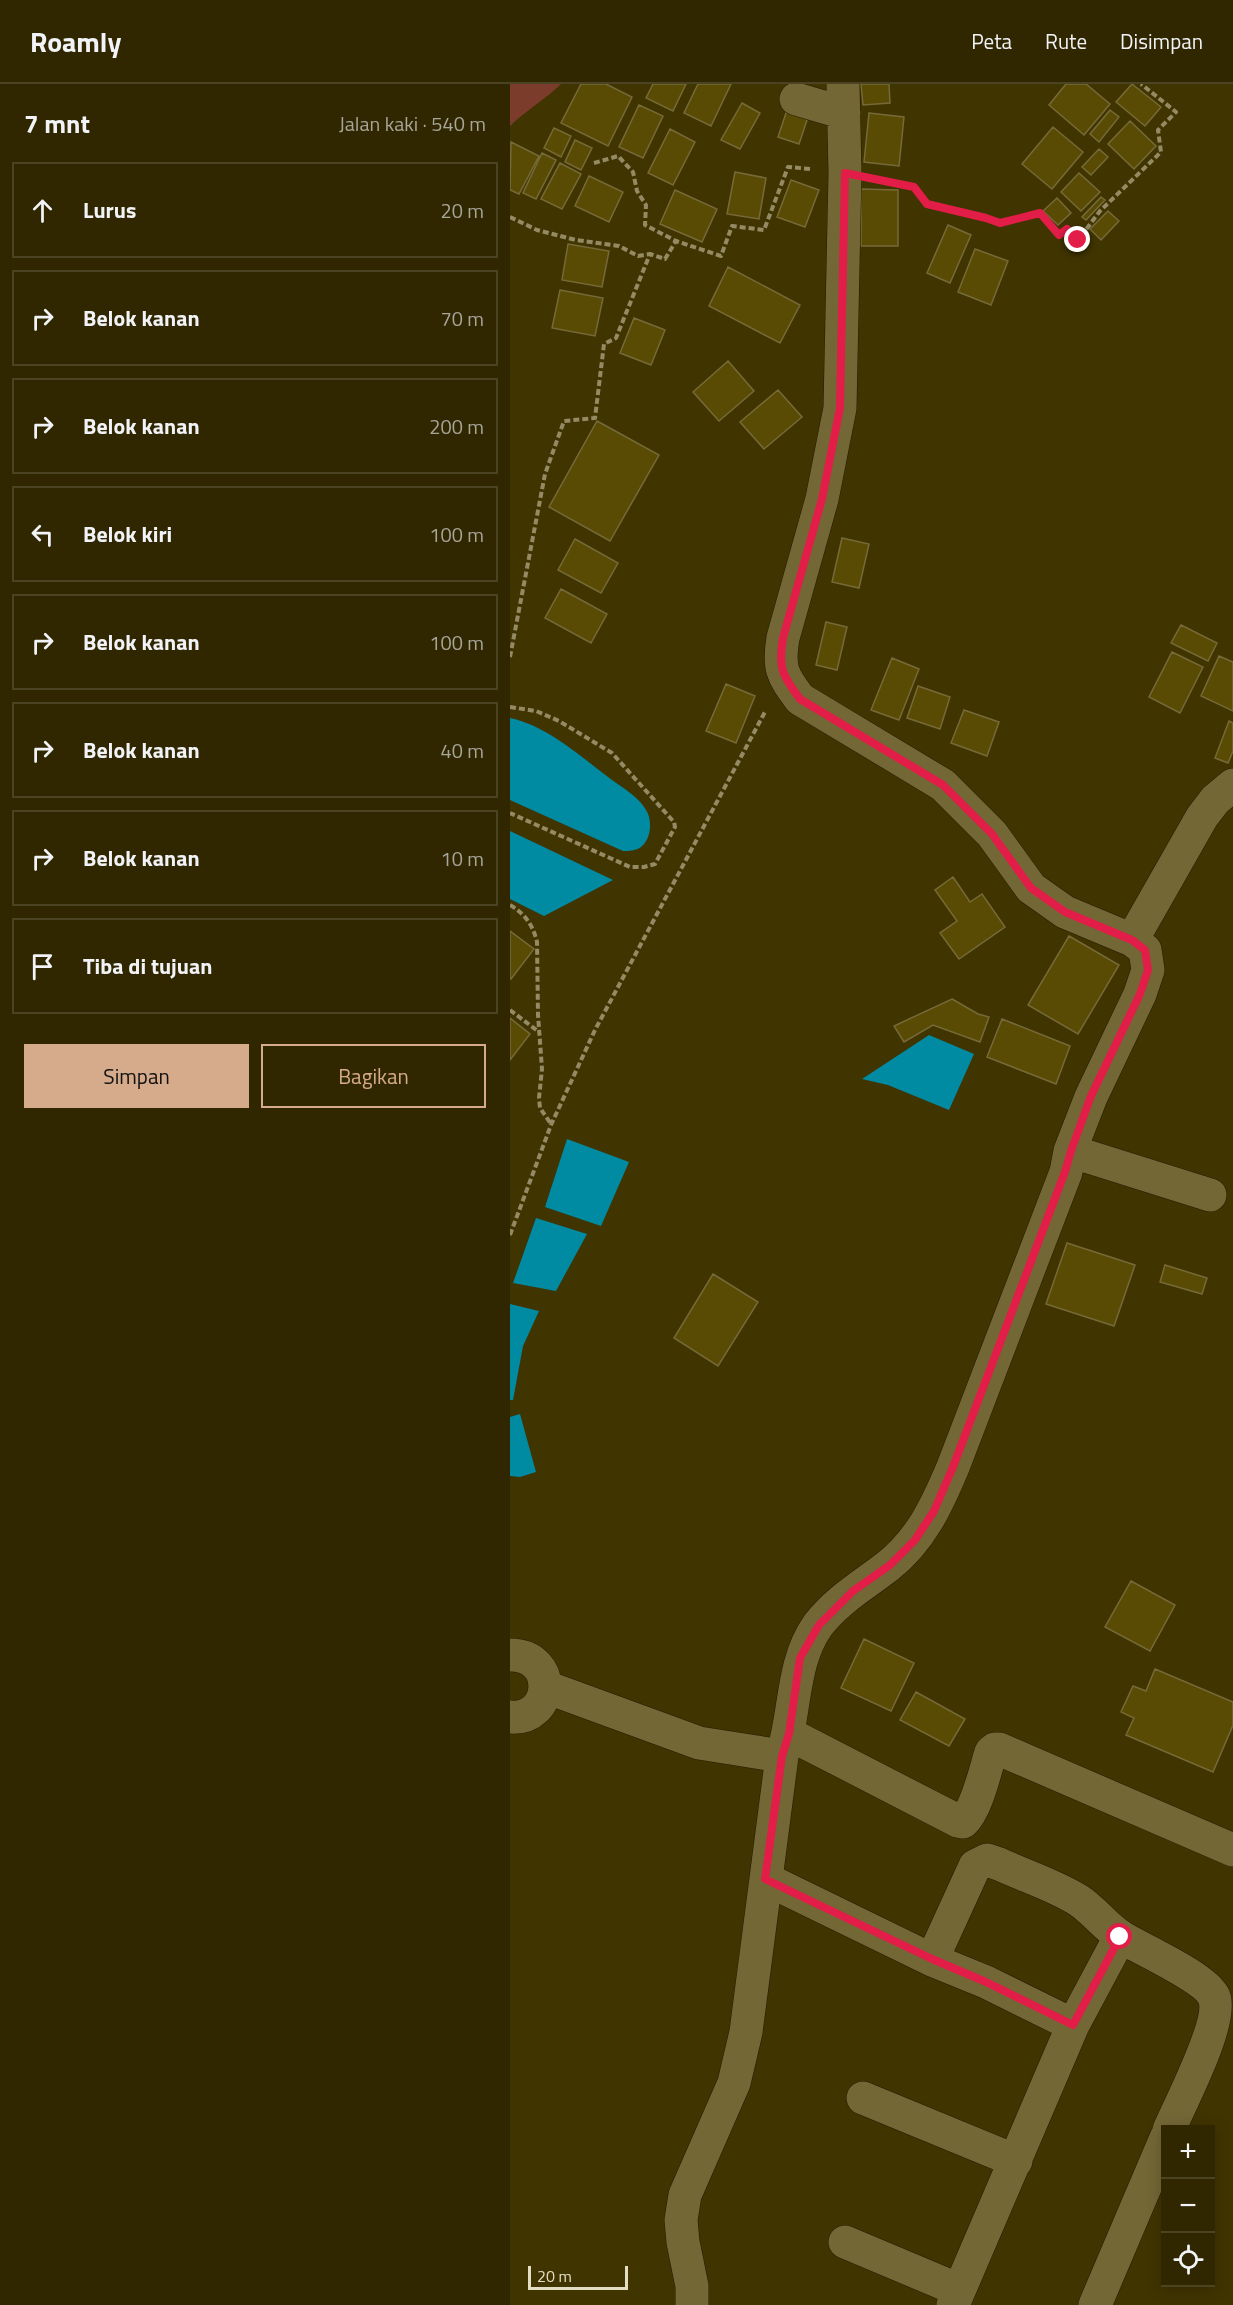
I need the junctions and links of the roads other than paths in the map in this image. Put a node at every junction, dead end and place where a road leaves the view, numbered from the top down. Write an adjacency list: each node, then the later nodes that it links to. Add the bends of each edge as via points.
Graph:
1 (843, 98): 2 (street); 4 (street, via 840,408 822,499 783,638 783,677 800,699 943,785 992,834 1031,888 1065,912)
2 (796, 99)
3 (1233, 785): 4 (street, via 1202,817)
4 (1132, 940): 5 (street, via 1145,950 1148,970 1091,1096)
5 (1071, 1151): 6 (street); 10 (street, via 934,1511 915,1540 890,1565 853,1591 819,1625 800,1658)
6 (1210, 1195)
7 (510, 1654): 8 (street, via 530,1658 539,1666)
8 (546, 1687): 9 (street, via 536,1709 525,1716); 10 (street, via 699,1743)
9 (510, 1718)
10 (785, 1745): 11 (street, via 963,1822 973,1807 991,1752 999,1749); 12 (street)
11 (1233, 1850)
12 (765, 1879): 14 (street); 22 (street, via 746,2032 734,2084 685,2195 681,2220)
13 (1120, 1937): 14 (street, via 1077,1900 987,1860 975,1866); 15 (street); 17 (street, via 1204,1984 1214,1998 1215,2015 1208,2042)
14 (932, 1959): 15 (street)
15 (1073, 2025): 19 (street)
16 (864, 2098): 19 (street)
17 (1171, 2125)
18 (1161, 2150): 23 (street)
19 (1016, 2161): 21 (street)
20 (845, 2242): 21 (street)
21 (956, 2297)
22 (692, 2305)
23 (1095, 2305)

